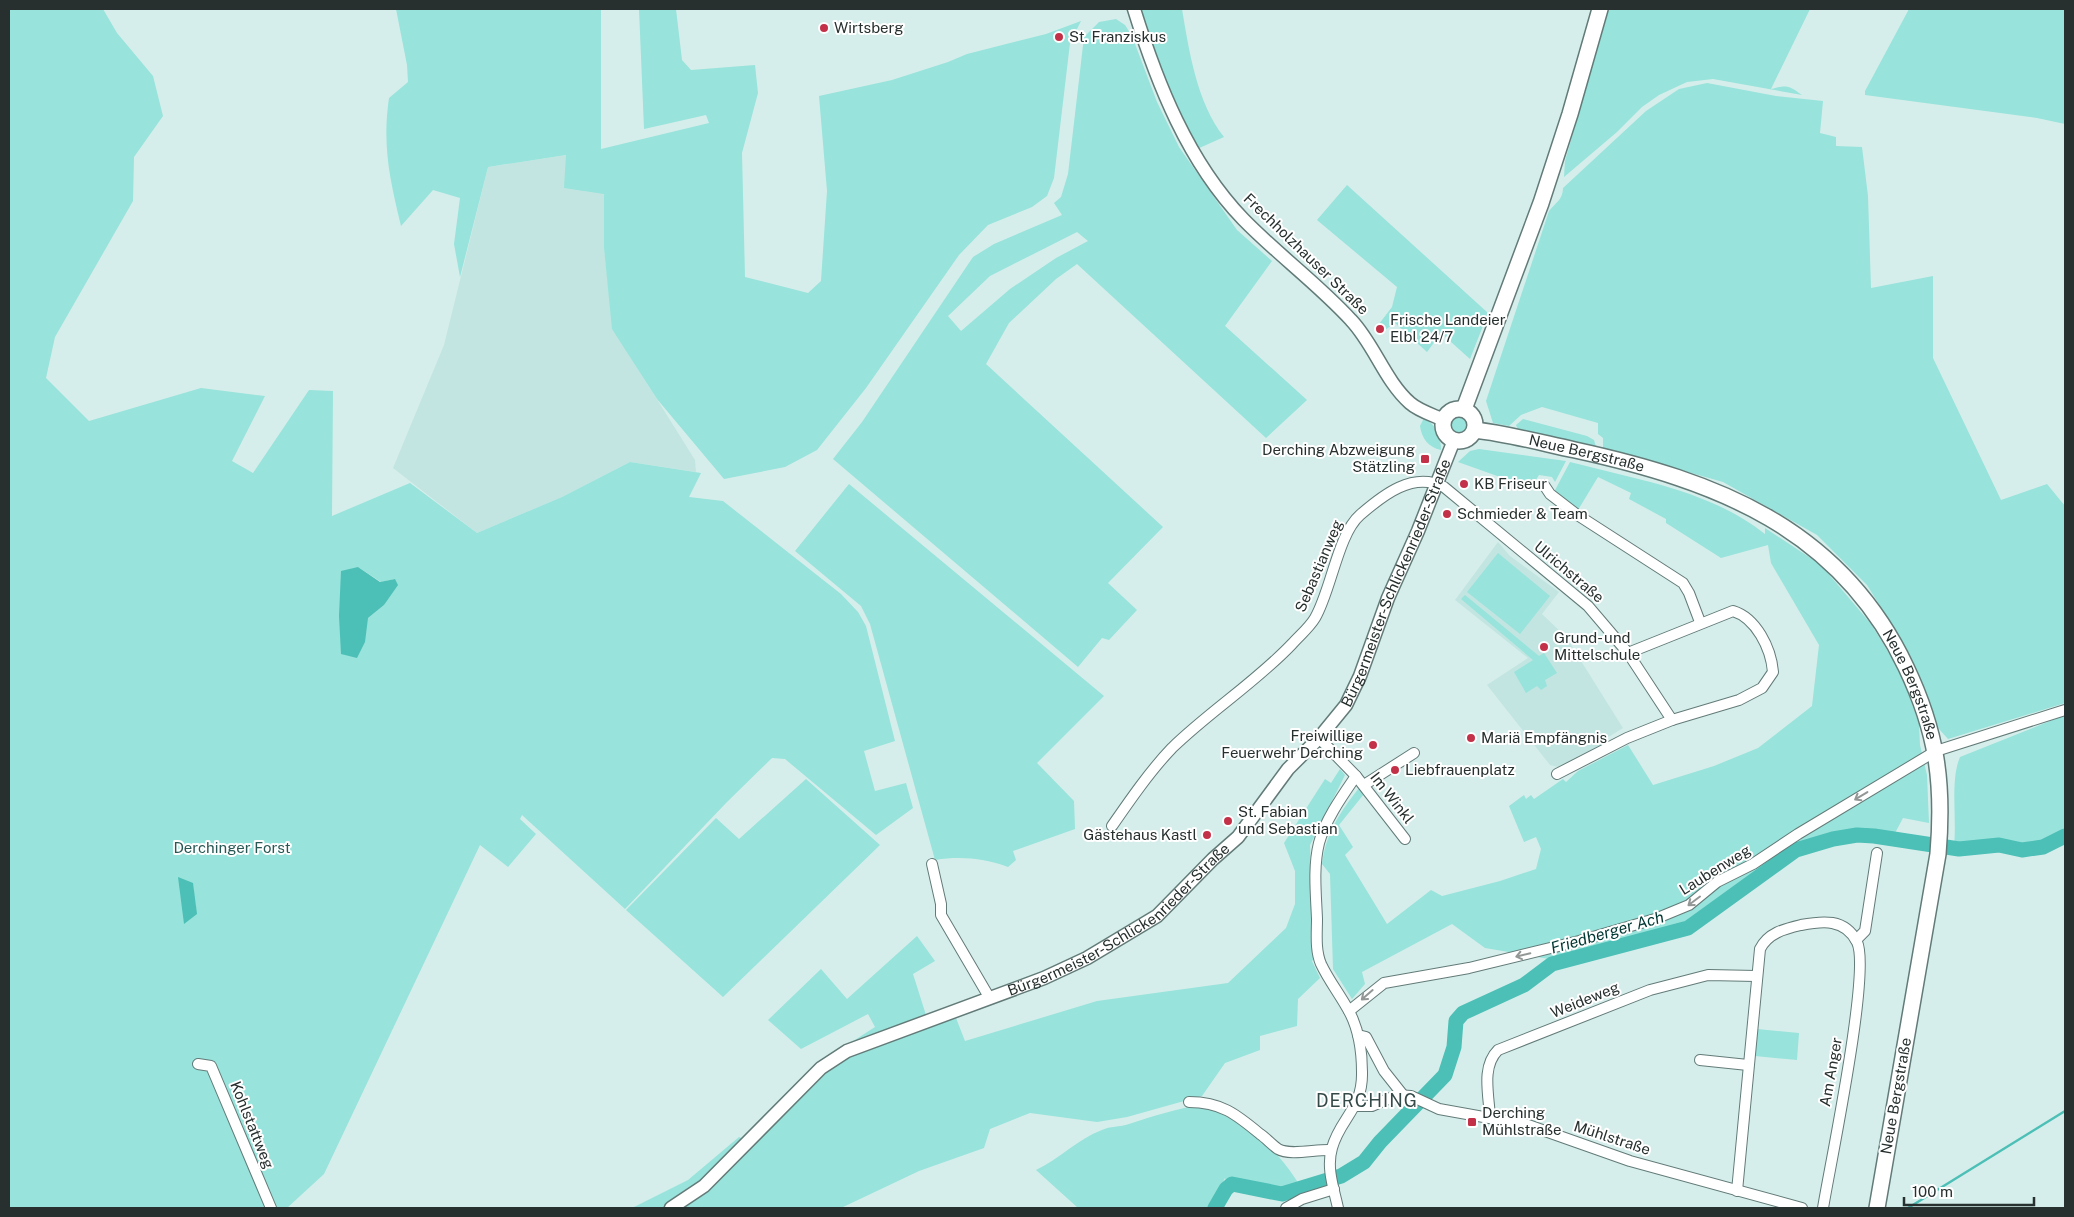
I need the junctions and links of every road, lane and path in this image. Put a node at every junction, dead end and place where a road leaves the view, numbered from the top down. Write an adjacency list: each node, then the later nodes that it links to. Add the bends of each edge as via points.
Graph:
1 (1134, 9): 4 (street, Frechholzhauser Straße, via 1168,103 1221,192 1242,218 1352,321 1409,403)
2 (1600, 9): 3 (main road, via 1541,203)
3 (1464, 409): 4 (main road, via 1452,410); 5 (main road, via 1474,417)
4 (1444, 420): 6 (main road, via 1445,432)
5 (1475, 430): 6 (main road, via 1467,440); 14 (main road, Neue Bergstraße, via 1612,458 1679,476 1744,504 1810,544 1857,589 1892,638 1921,699)
6 (1454, 440): 7 (street, Bürgermeister-Schlickenrieder-Straße)
7 (1437, 484): 10 (street, Ulrichstraße, via 1588,606); 13 (street, Bürgermeister-Schlickenrieder-Straße, via 1388,598 1353,691 1342,711); 19 (street, Sebastianweg, via 1418,481 1405,484 1358,516 1314,618 1281,656 1172,748)
8 (1544, 485): 9 (street, via 1550,494 1576,514 1683,583)
9 (1700, 622): 10 (street); 12 (street, via 1733,611 1743,614 1753,621 1772,661 1773,672 1762,688 1739,700)
10 (1628, 653): 12 (street, Ulrichstraße)
11 (2065, 710): 14 (street, Laubenweg)
12 (1672, 720): 16 (street, via 1627,738)
13 (1319, 738): 17 (street, Im Winkl); 25 (street, Bürgermeister-Schlickenrieder-Straße, via 1288,769 1238,837 1157,916 1087,958 1044,978)
14 (1936, 751): 26 (street, Laubenweg, one-way to 26, via 1753,864 1717,882 1689,905 1655,919 1579,941 1469,968 1384,983); 44 (main road, Neue Bergstraße, via 1942,806 1938,854)
15 (1414, 754): 18 (street)
16 (1557, 774)
17 (1356, 776): 18 (street, Im Winkl); 26 (street, via 1328,823 1317,860 1320,961)
18 (1364, 785): 20 (street, Im Winkl)
19 (1112, 826)
20 (1405, 838)
21 (1877, 853): 23 (street, via 1865,931)
22 (932, 864): 25 (street, via 941,914)
23 (1856, 940): 24 (street, via 1843,927 1830,921 1790,927 1765,940 1760,949); 43 (street, Am Anger, via 1861,973)
24 (1756, 976): 30 (street); 34 (street, Weideweg, via 1708,975 1650,990 1498,1050 1487,1066)
25 (989, 997): 39 (street, Bürgermeister-Schlickenrieder-Straße, via 848,1051 821,1068 704,1186)
26 (1349, 1011): 27 (street)
27 (1358, 1035): 31 (street, via 1366,1037 1384,1071); 33 (street, via 1362,1086)
28 (1700, 1060): 30 (street)
29 (198, 1064): 38 (street, Kohlstattweg, via 211,1066)
30 (1748, 1065): 37 (street)
31 (1403, 1094): 33 (street, via 1372,1106); 34 (street, Mühlstraße, via 1439,1109)
32 (1189, 1102): 35 (street, via 1205,1102 1237,1114 1279,1149 1292,1153)
33 (1356, 1106): 35 (street)
34 (1490, 1118): 37 (street, Mühlstraße, via 1528,1125 1630,1161)
35 (1331, 1150): 36 (street)
36 (1333, 1183): 40 (street); 41 (street)
37 (1737, 1191): 42 (street, Mühlstraße)
38 (271, 1208)
39 (671, 1208)
40 (1286, 1208)
41 (1338, 1208)
42 (1802, 1208)
43 (1823, 1208)
44 (1877, 1208)

